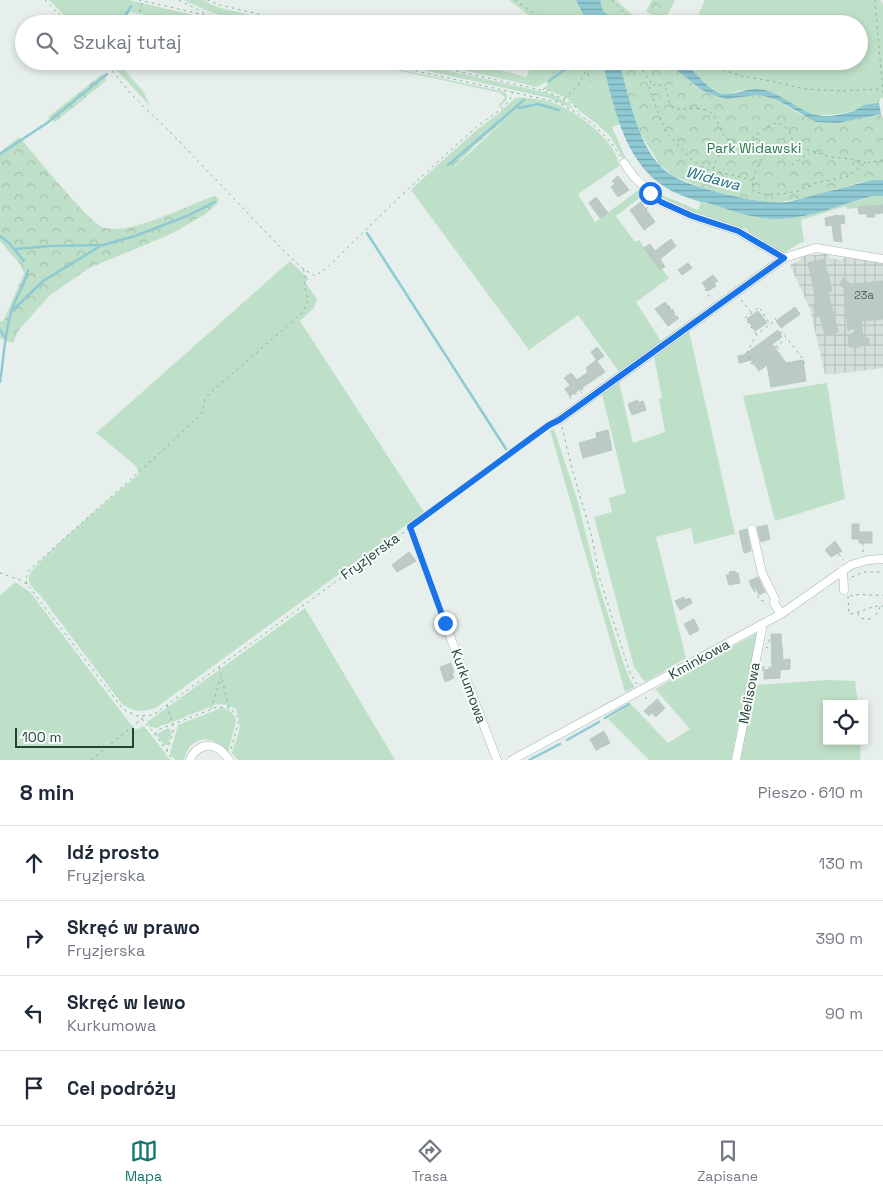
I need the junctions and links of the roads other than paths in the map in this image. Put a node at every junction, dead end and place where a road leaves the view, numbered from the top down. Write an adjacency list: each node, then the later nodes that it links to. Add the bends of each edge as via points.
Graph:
1 (624, 163): 2 (street, via 661,202 738,231)
2 (784, 258): 3 (street, via 816,248); 4 (street)
3 (883, 258)
4 (559, 420)
5 (752, 529): 9 (street, via 762,573)
6 (883, 559): 7 (street, Kminkowa, via 863,561)
7 (843, 570): 8 (street); 9 (street, Kminkowa)
8 (844, 590)
9 (781, 614): 11 (street, Kminkowa)
10 (445, 623): 14 (street, Kurkumowa)
11 (760, 626): 15 (street, Kminkowa); 16 (street, Melisowa)
12 (230, 756): 13 (street, via 209,746 196,750)
13 (190, 760)
14 (496, 760)
15 (512, 760)
16 (736, 760)

